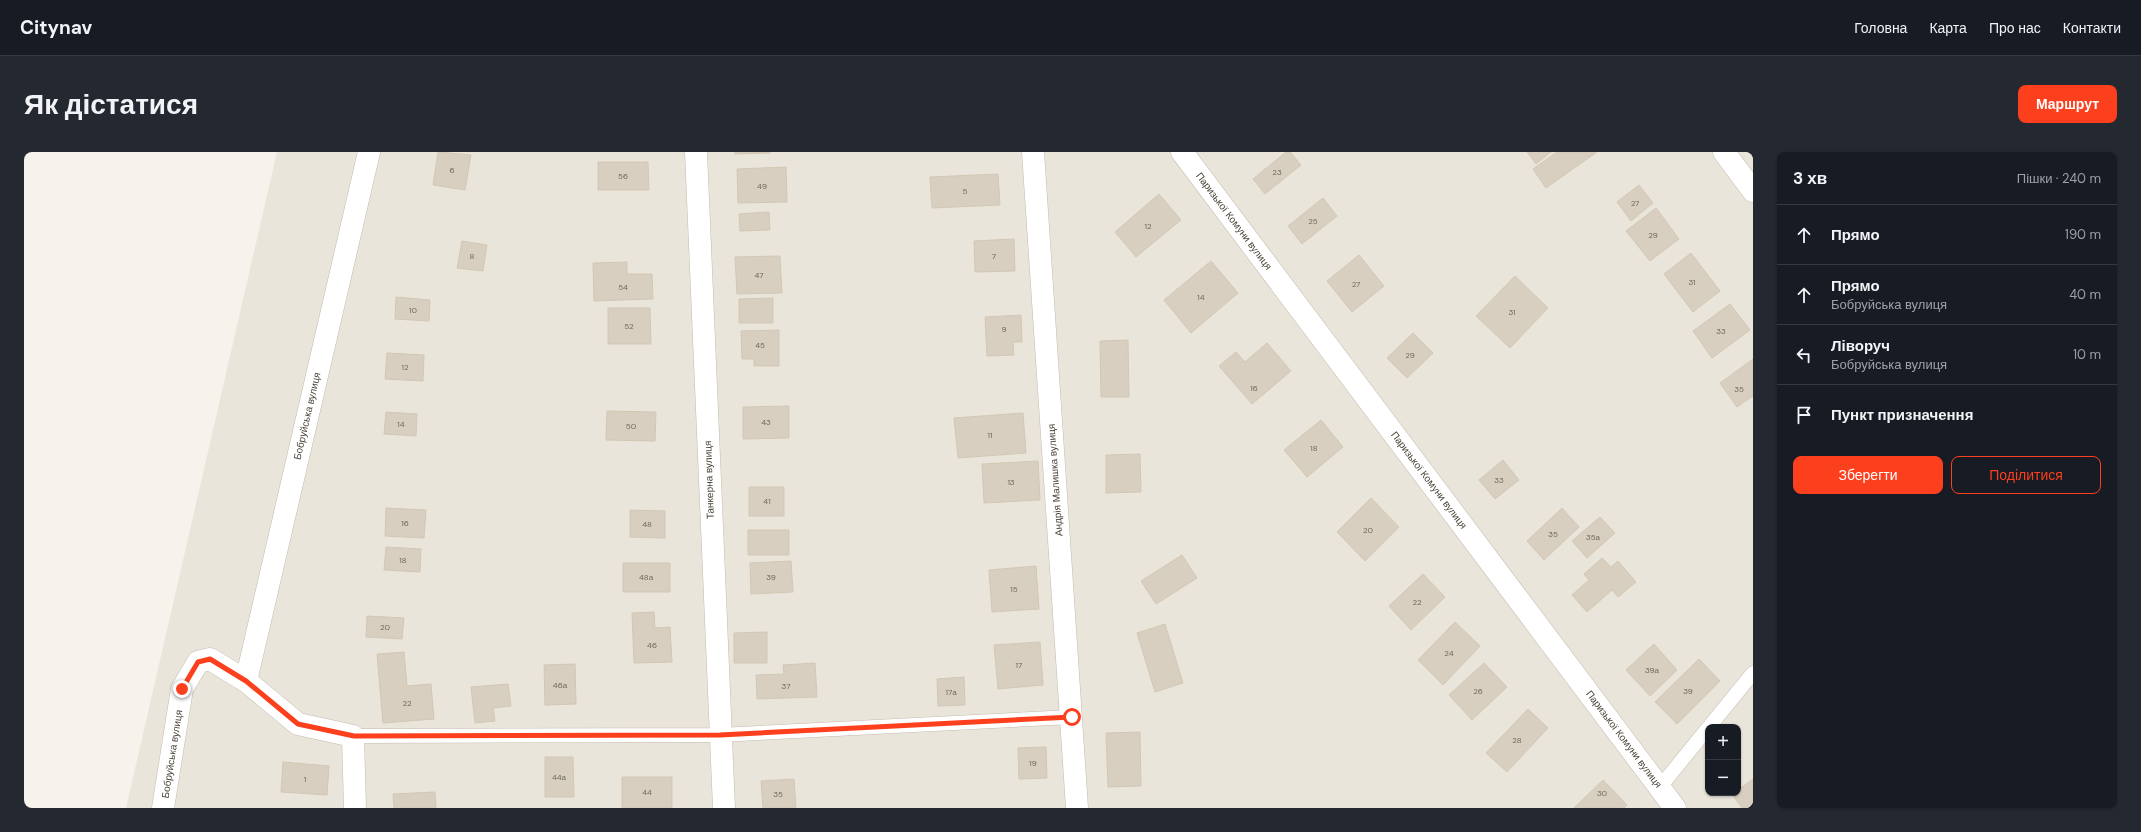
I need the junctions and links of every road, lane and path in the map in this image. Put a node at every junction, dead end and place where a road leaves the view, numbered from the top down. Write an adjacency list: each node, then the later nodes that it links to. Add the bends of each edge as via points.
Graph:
1 (369, 152): 8 (street, Бобруйська вулиця)
2 (696, 152): 12 (street, Танкерна вулиця)
3 (1033, 152): 9 (street, Андрія Малишка вулиця)
4 (1182, 152): 14 (street, Паризької Комуни вулиця)
5 (1724, 152): 6 (street)
6 (1753, 191)
7 (1753, 672): 10 (lane)
8 (246, 681): 13 (street, Бобруйська вулиця, via 298,724); 15 (street, Бобруйська вулиця, via 210,659 198,662 182,689)
9 (1072, 717): 12 (lane); 18 (street, Андрія Малишка вулиця)
10 (1710, 724)
11 (1705, 731): 14 (lane)
12 (720, 735): 13 (lane); 17 (street, Танкерна вулиця)
13 (354, 736): 16 (street)
14 (1660, 787): 19 (street, Паризької Комуни вулиця)
15 (163, 808)
16 (356, 808)
17 (724, 808)
18 (1078, 808)
19 (1675, 808)

